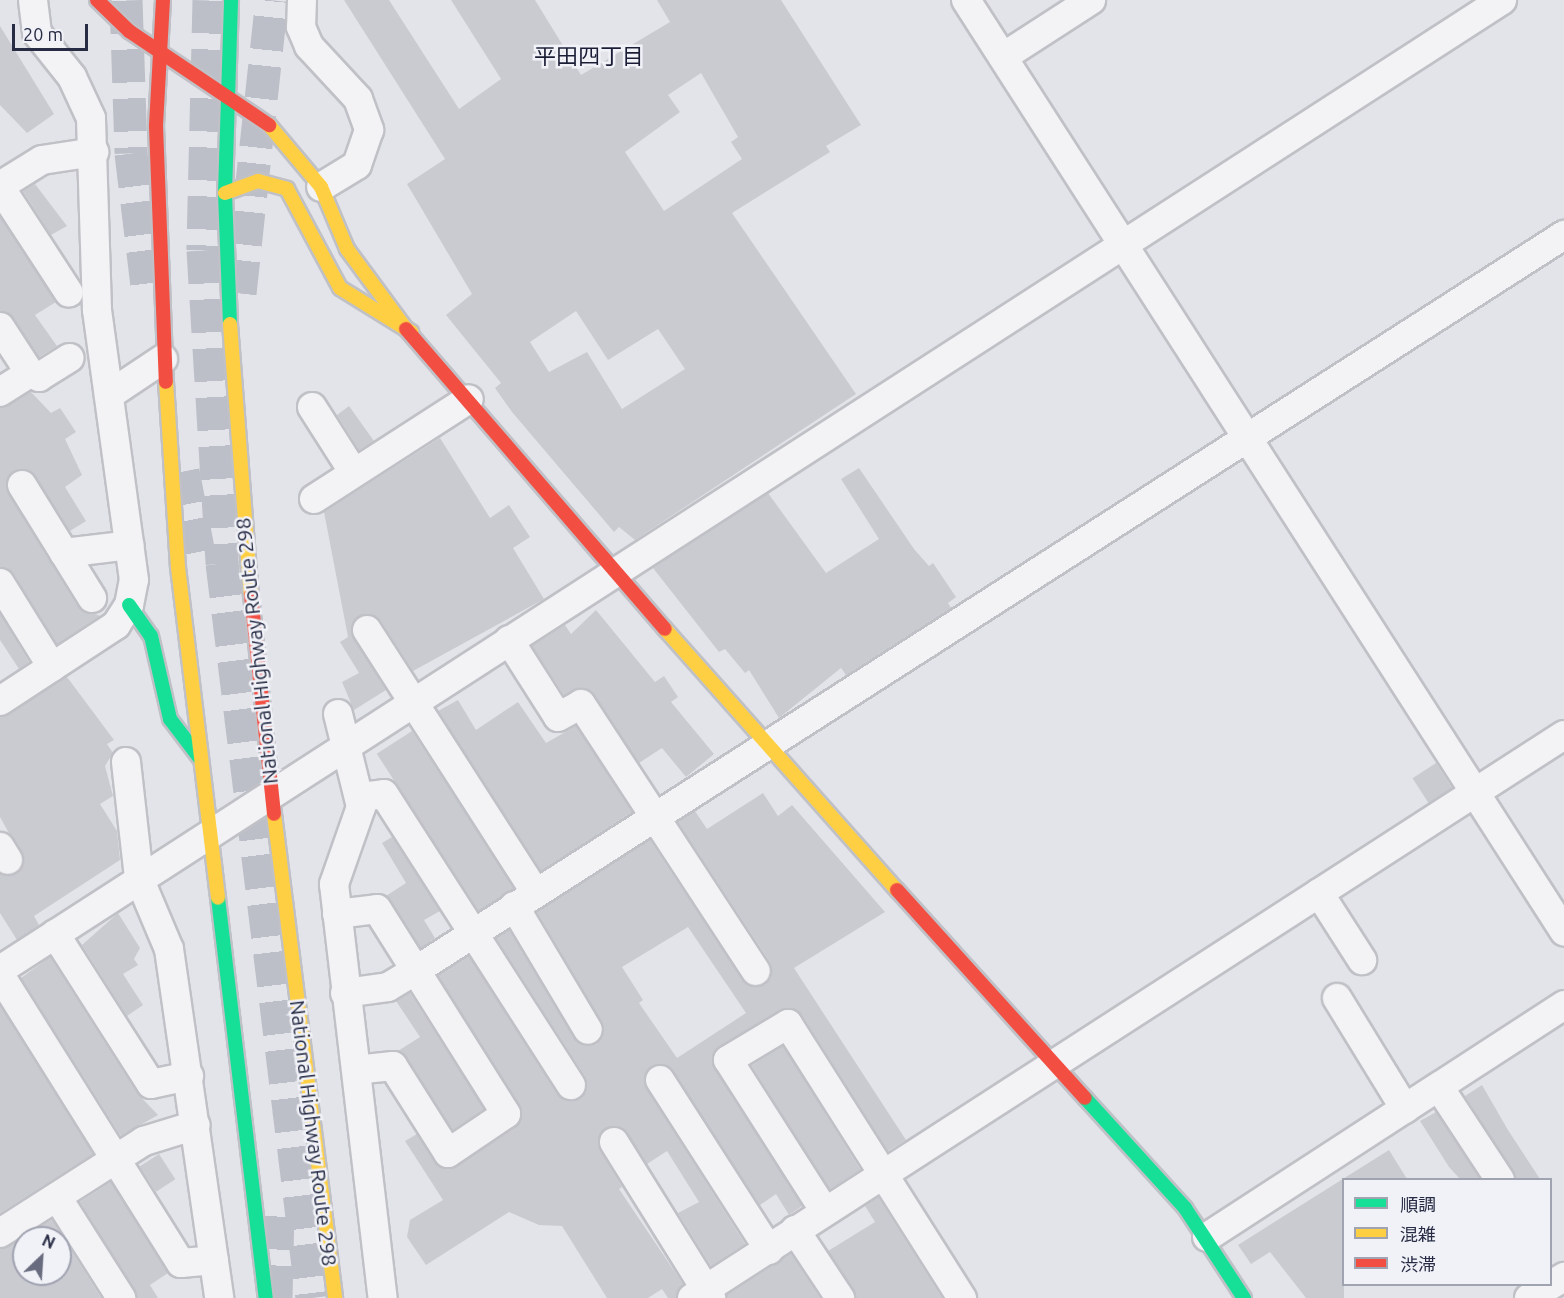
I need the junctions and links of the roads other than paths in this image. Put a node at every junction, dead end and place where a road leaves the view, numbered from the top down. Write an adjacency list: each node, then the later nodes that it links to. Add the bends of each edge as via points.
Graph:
1 (33, 0): 12 (street, via 37,33 87,104)
2 (96, 0): 9 (main road)
3 (163, 0): 9 (main road)
4 (231, 0): 11 (main road, National Highway Route 298)
5 (302, 0): 14 (street, via 301,27 309,46 358,99 369,130 357,165)
6 (966, 0): 10 (street)
7 (1091, 0): 10 (street)
8 (1502, 0): 17 (street)
9 (159, 50): 11 (main road); 22 (main road, via 155,156)
10 (1003, 57): 17 (street)
11 (226, 91): 14 (main road, via 288,141); 15 (main road, National Highway Route 298)
12 (94, 152): 13 (street, via 42,160); 25 (street, via 97,310)
13 (0, 187): 18 (street)
14 (321, 187): 20 (main road, via 363,277)
15 (225, 193): 20 (main road, via 258,181 287,189 340,288); 50 (main road, National Highway Route 298, via 236,434)
16 (1564, 235): 28 (street)
17 (1122, 246): 28 (street); 34 (street)
18 (69, 293)
19 (0, 327): 23 (street)
20 (411, 332): 26 (main road)
21 (69, 358): 23 (street, via 39,377)
22 (163, 359): 25 (street); 47 (main road, via 178,567)
23 (30, 372): 24 (street)
24 (0, 392)
25 (109, 395): 32 (street)
26 (469, 399): 29 (street); 34 (main road)
27 (312, 407): 29 (street)
28 (1248, 438): 45 (street); 49 (street)
29 (354, 473): 31 (street)
30 (22, 485): 33 (street)
31 (314, 499)
32 (130, 544): 33 (street); 37 (street, via 134,580)
33 (64, 553): 36 (street)
34 (616, 570): 39 (street); 45 (main road)
35 (0, 583): 40 (street)
36 (92, 598)
37 (129, 604): 40 (street, via 116,625); 47 (main road, via 151,636 170,719)
38 (367, 630): 42 (street)
39 (509, 640): 42 (street); 52 (street, via 558,717 581,704)
40 (52, 667): 41 (street)
41 (0, 701)
42 (412, 703): 46 (street); 56 (street)
43 (338, 714): 46 (street)
44 (1564, 735): 49 (street)
45 (765, 745): 52 (street); 70 (main road)
46 (343, 747): 50 (street); 51 (street)
47 (200, 759): 53 (main road)
48 (126, 762): 54 (street)
49 (1475, 791): 55 (street); 58 (street)
50 (271, 793): 53 (street); 96 (main road, National Highway Route 298)
51 (361, 797): 57 (street, via 358,818 336,871); 59 (street, via 384,794)
52 (654, 814): 56 (street); 63 (street)
53 (209, 833): 54 (street); 95 (main road)
54 (138, 878): 60 (street); 72 (street, via 165,933)
55 (1319, 892): 61 (street); 70 (street)
56 (524, 899): 59 (street); 69 (street)
57 (337, 914): 64 (street, via 377,909); 66 (street)
58 (1564, 931)
59 (474, 932): 64 (street); 74 (street)
60 (55, 934): 62 (street); 72 (street, via 150,1084)
61 (1362, 960)
62 (0, 970)
63 (756, 970)
64 (415, 971): 66 (street, via 388,987); 71 (street, via 506,1114 448,1153 393,1066)
65 (0, 975): 79 (street)
66 (345, 993): 71 (street)
67 (1337, 998): 76 (street)
68 (1564, 1005): 75 (street)
69 (588, 1030)
70 (1052, 1062): 80 (street); 86 (main road)
71 (357, 1070): 97 (street)
72 (189, 1076): 77 (street)
73 (660, 1080): 87 (street)
74 (571, 1085)
75 (1438, 1087): 76 (street); 81 (street)
76 (1405, 1109): 86 (street)
77 (196, 1125): 79 (street, via 158,1134); 89 (street)
78 (614, 1142): 92 (street)
79 (116, 1160): 82 (street); 89 (street, via 181,1263)
80 (883, 1172): 83 (street); 83 (street, via 788,1024 728,1060); 99 (street)
81 (1499, 1178)
82 (57, 1197): 85 (street); 93 (street)
83 (824, 1210): 84 (street)
84 (795, 1230): 87 (street); 98 (street)
85 (0, 1233)
86 (1207, 1237): 100 (main road)
87 (769, 1250): 92 (street)
88 (1552, 1259): 90 (street)
89 (214, 1260): 94 (street)
90 (1564, 1277)
91 (1549, 1286): 101 (street)
92 (703, 1295)
93 (121, 1298)
94 (219, 1298)
95 (266, 1298)
96 (335, 1298)
97 (383, 1298)
98 (840, 1298)
99 (962, 1298)
100 (1244, 1298)
101 (1529, 1298)

